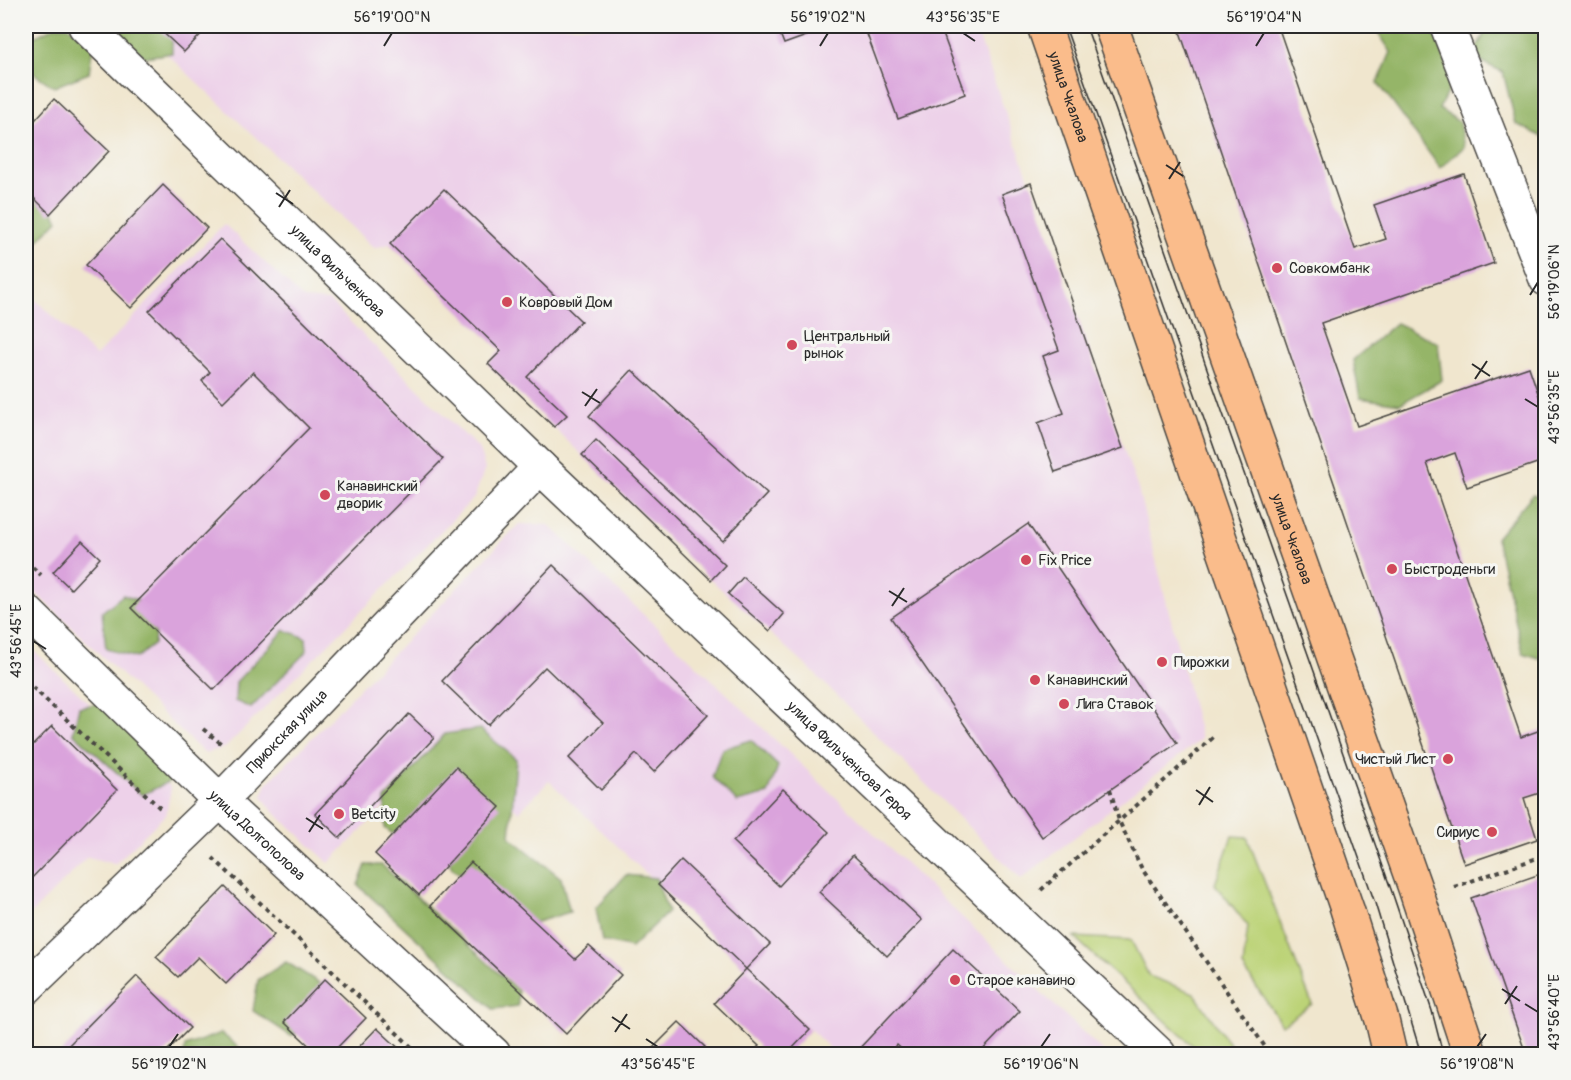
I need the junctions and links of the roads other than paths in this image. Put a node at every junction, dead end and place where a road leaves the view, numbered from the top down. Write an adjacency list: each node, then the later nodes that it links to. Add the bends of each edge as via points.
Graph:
1 (85, 26): 6 (street, улица Фильченкова)
2 (1044, 26): 12 (main road, улица Чкалова, via 1347,909)
3 (1111, 26): 13 (main road, улица Чкалова)
4 (1447, 26): 5 (street)
5 (1545, 279)
6 (540, 467): 8 (street, Приокская улица); 11 (street, улица Фильченкова Героя)
7 (26, 611): 8 (street, улица Долгополова)
8 (220, 801): 9 (street, Приокская улица); 10 (street, улица Долгополова)
9 (26, 988)
10 (494, 1054)
11 (1159, 1054)
12 (1390, 1054)
13 (1470, 1054)

